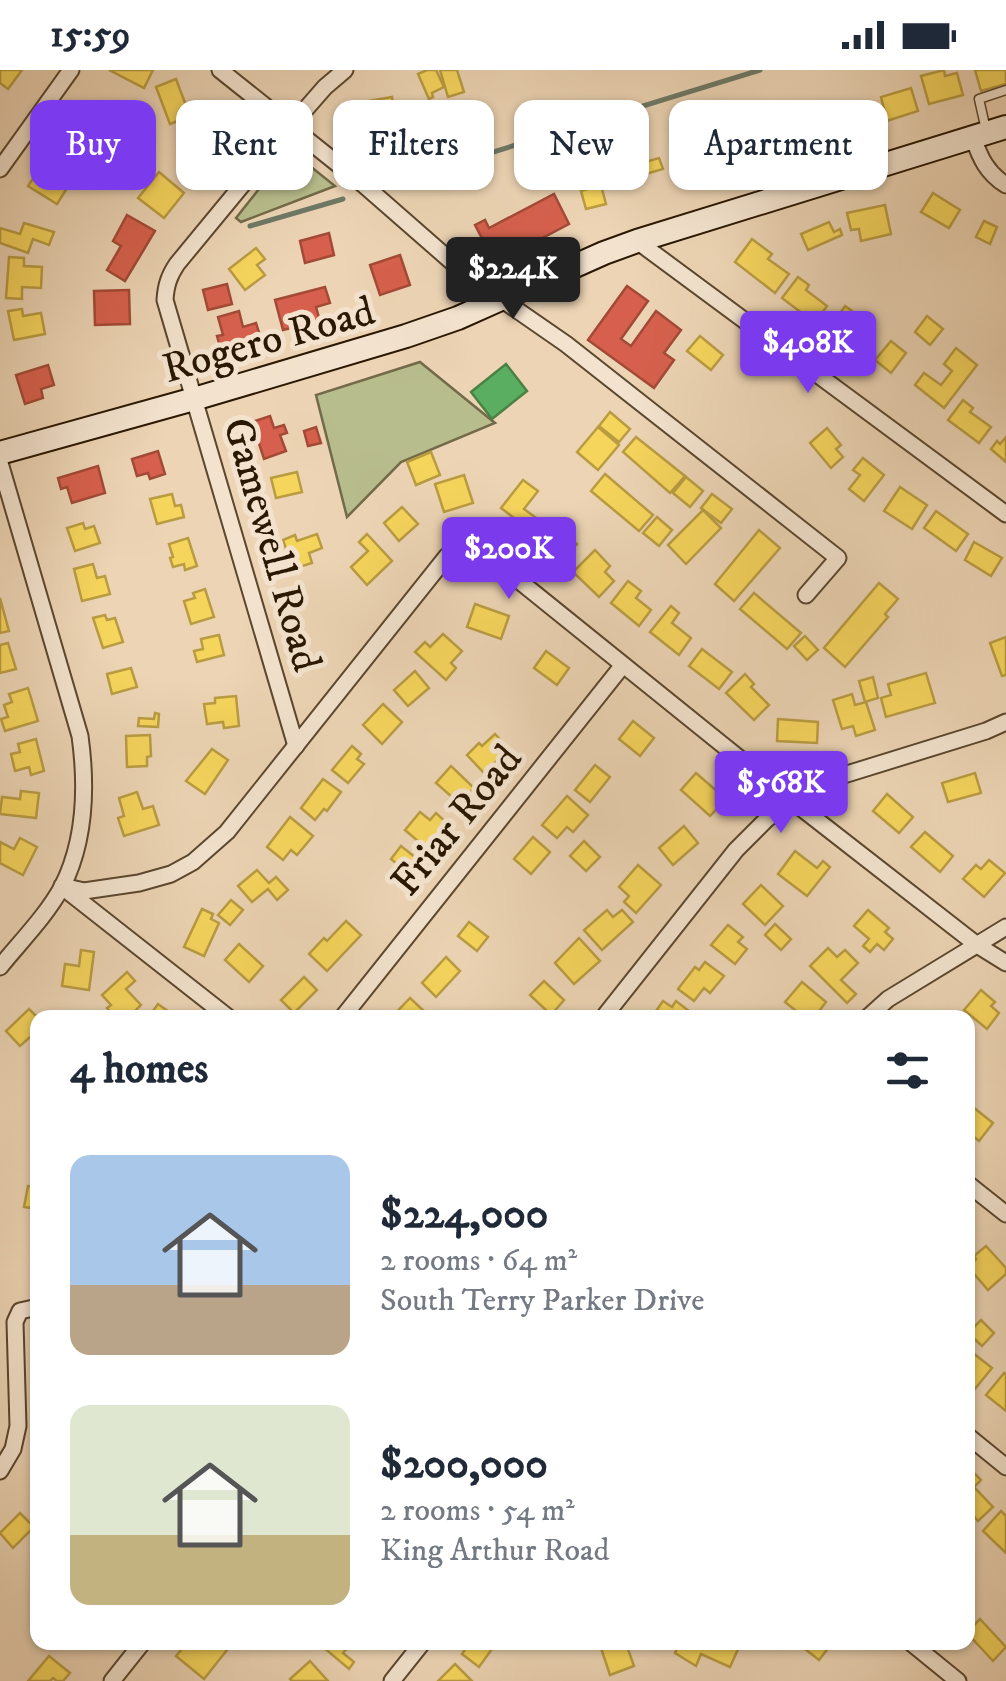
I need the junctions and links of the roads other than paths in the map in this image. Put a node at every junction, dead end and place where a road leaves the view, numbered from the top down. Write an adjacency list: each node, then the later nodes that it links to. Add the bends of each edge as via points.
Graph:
1 (71, 70): 9 (street)
2 (220, 70): 5 (street)
3 (345, 70): 6 (street, Gamewell Road)
4 (1006, 90): 7 (lane, via 979,99)
5 (257, 100)
6 (313, 101)
7 (989, 132): 10 (street, via 980,160); 12 (main road, Rogero Road)
8 (313, 145): 13 (street)
9 (0, 170)
10 (1006, 185)
11 (239, 190): 14 (street, Gamewell Road, via 168,277 166,300)
12 (637, 241): 13 (main road, Rogero Road); 17 (street)
13 (502, 298): 14 (main road, Rogero Road, via 406,336); 18 (street, via 838,558)
14 (194, 399): 15 (main road, Rogero Road); 21 (street, Gamewell Road)
15 (0, 452)
16 (0, 462): 23 (street, via 80,736 85,799)
17 (1006, 514)
18 (806, 595)
19 (623, 665): 21 (street, via 481,550 461,548 447,556); 22 (street); 29 (street, Friar Road)
20 (1006, 722): 22 (street, via 834,778)
21 (296, 746): 23 (street, via 228,832 193,862 122,886 84,892)
22 (791, 800): 25 (street); 30 (street, via 736,850)
23 (62, 886): 27 (street); 28 (street)
24 (1006, 926): 25 (street)
25 (977, 945): 26 (street); 31 (street)
26 (1006, 963)
27 (0, 966)
28 (219, 1010)
29 (348, 1010)
30 (609, 1010)
31 (875, 1010)
32 (975, 1190): 33 (street)
33 (1006, 1214)
34 (30, 1309): 37 (street, via 15,1322 18,1426)
35 (975, 1442): 36 (street)
36 (1006, 1466)
37 (0, 1471)
38 (137, 1650): 41 (street)
39 (417, 1650): 42 (street)
40 (920, 1650): 43 (street)
41 (112, 1681)
42 (392, 1681)
43 (958, 1681)

